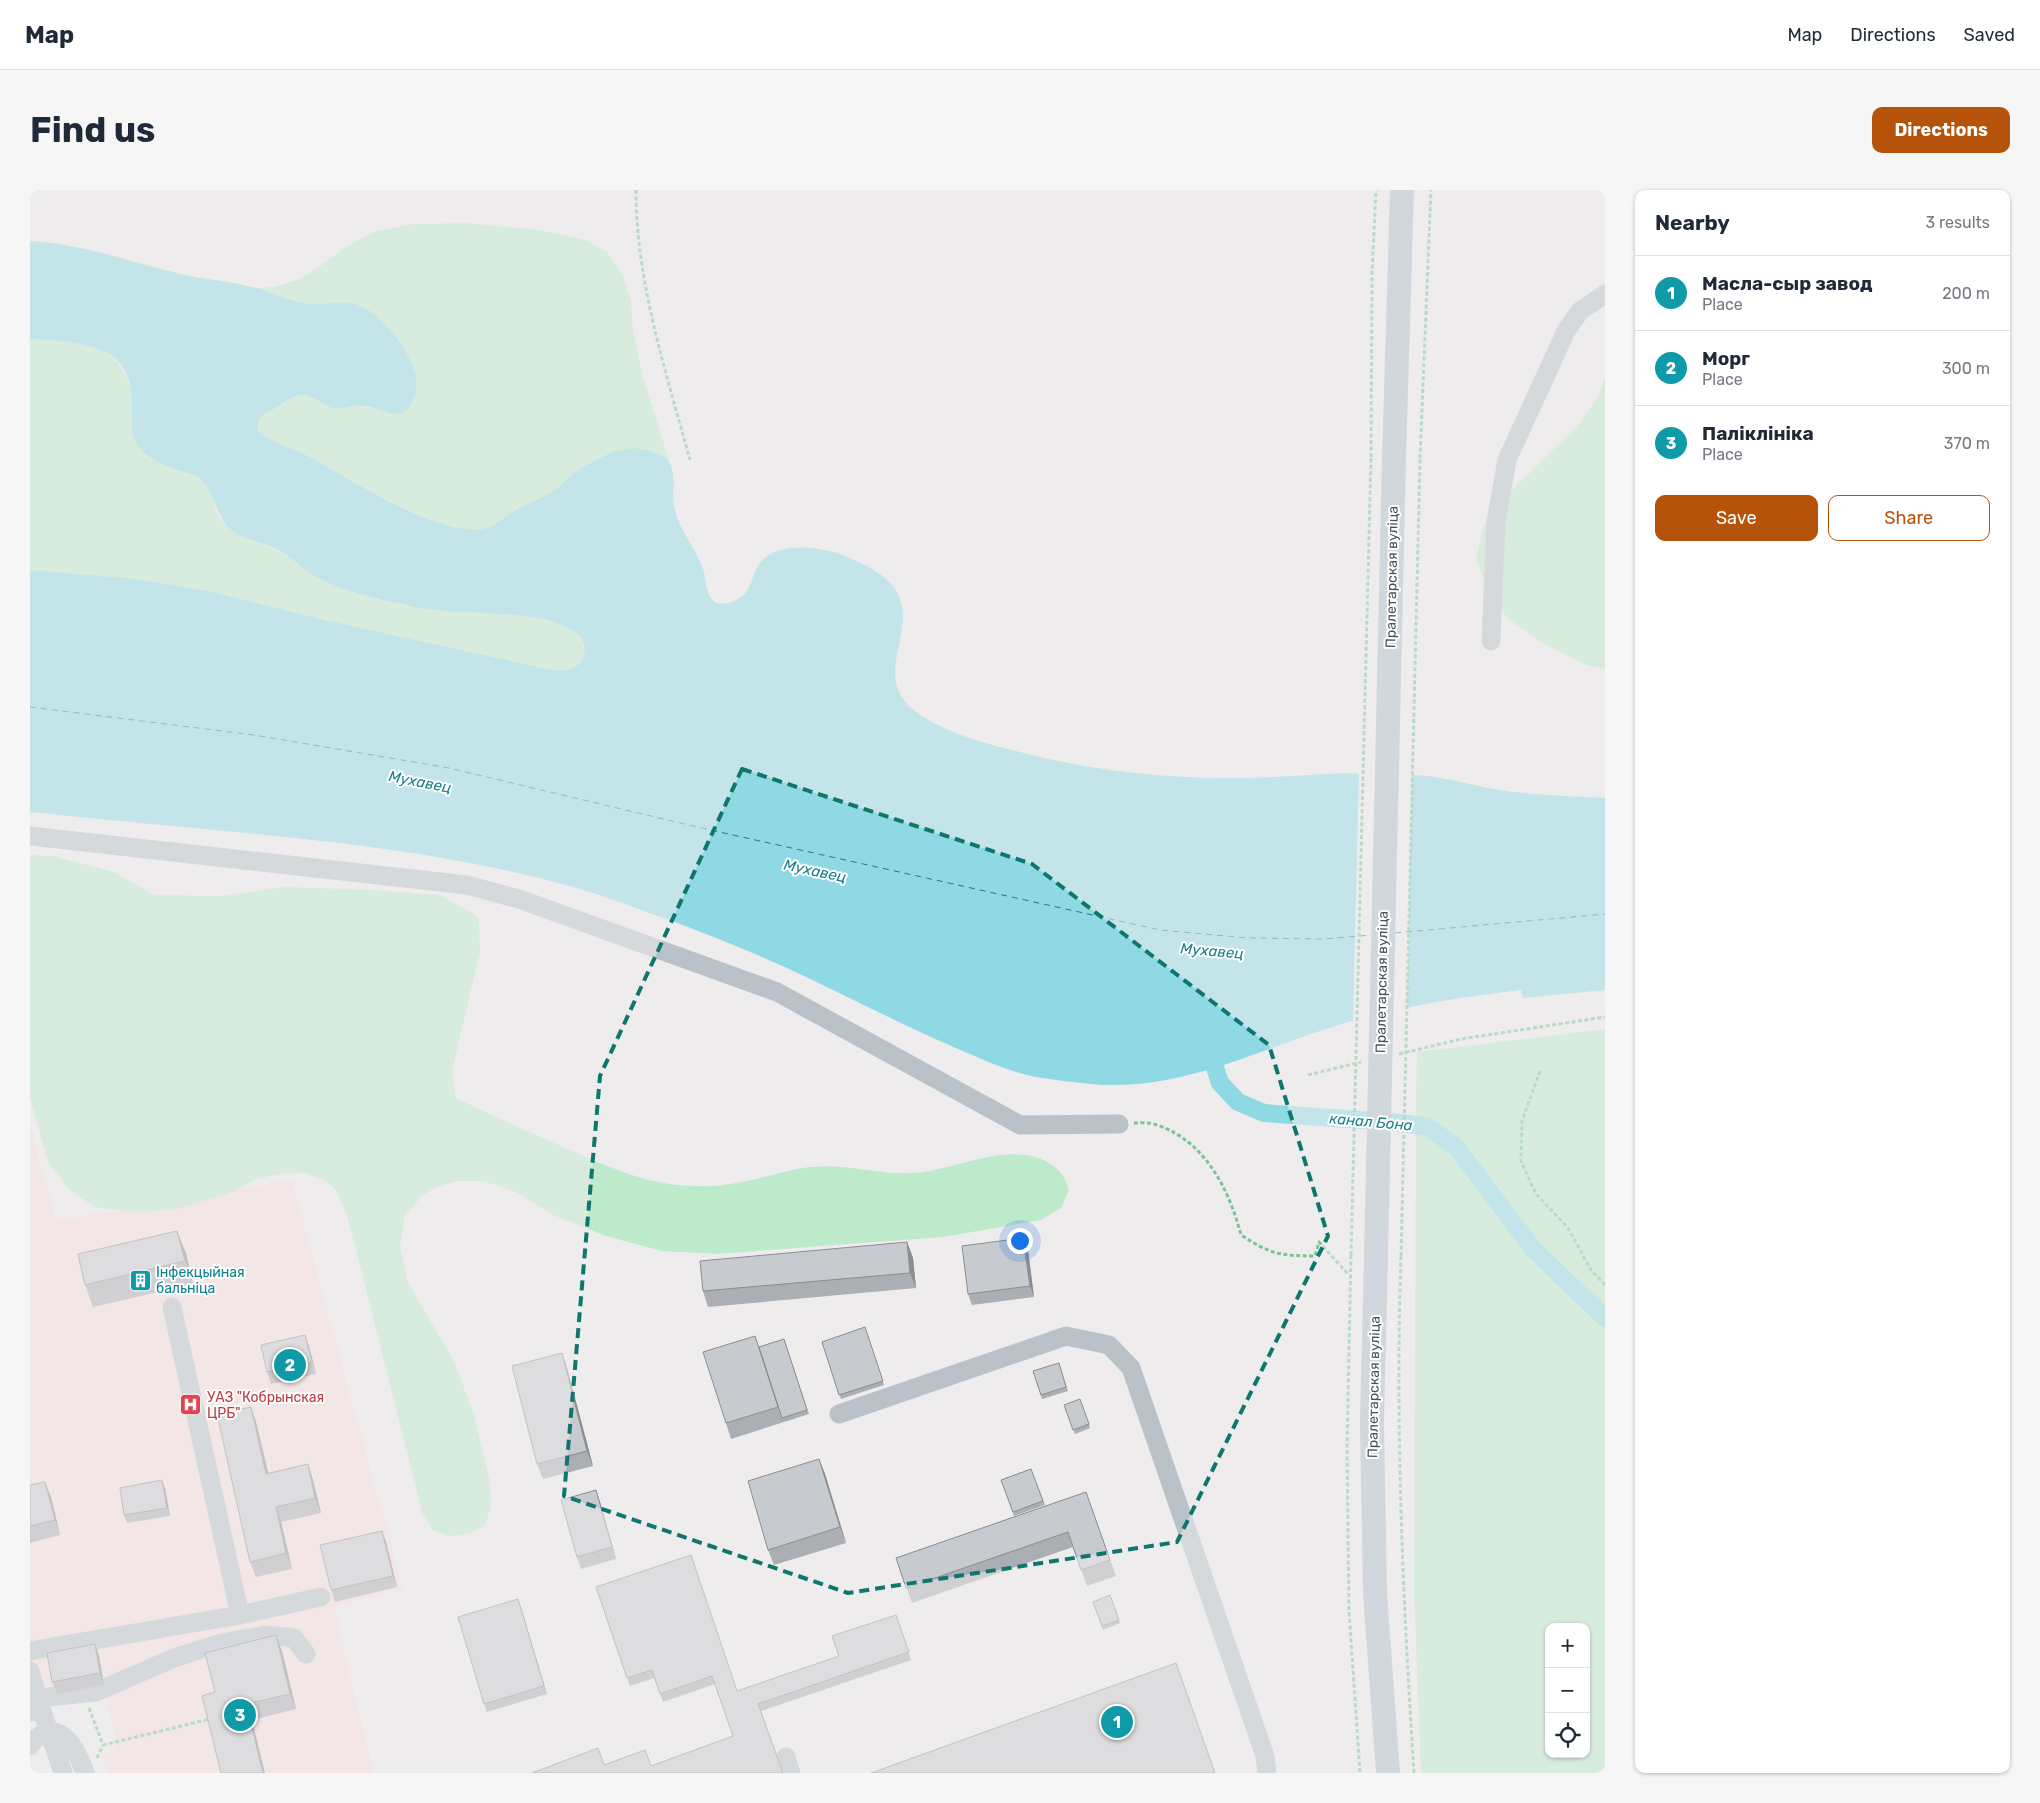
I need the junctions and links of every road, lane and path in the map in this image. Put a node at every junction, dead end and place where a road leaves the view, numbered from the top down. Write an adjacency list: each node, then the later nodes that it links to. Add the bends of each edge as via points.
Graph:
1 (636, 190): 6 (path, via 643,276)
2 (1376, 190): 15 (path, bridge)
3 (1402, 190): 33 (main road, Пралетарская вуліца, bridge, via 1372,1422 1375,1593)
4 (1430, 190): 34 (path, bridge, via 1420,458 1399,1318 1400,1502)
5 (1605, 294): 7 (street, via 1580,311 1566,331 1507,460 1496,522)
6 (690, 460)
7 (1491, 642)
8 (30, 836): 14 (street, via 467,885 527,902 777,992 1020,1125)
9 (1605, 1017): 10 (path, via 1461,1039)
10 (1394, 1055)
11 (1365, 1061): 13 (path)
12 (1540, 1071): 16 (path, via 1522,1121 1521,1161 1536,1194 1568,1228 1591,1270)
13 (1308, 1074)
14 (1119, 1124): 15 (path, via 1156,1124 1184,1138 1214,1169 1236,1215 1241,1235 1278,1255 1315,1256 1319,1242)
15 (1350, 1275): 32 (path, via 1348,1611)
16 (1605, 1285)
17 (172, 1308): 20 (street)
18 (839, 1414): 31 (street, via 1066,1336 1109,1346 1131,1368 1266,1756)
19 (321, 1597): 20 (street)
20 (240, 1615): 21 (street)
21 (30, 1651)
22 (306, 1654): 25 (street, via 294,1638 266,1635 174,1658 96,1692)
23 (30, 1671): 25 (street)
24 (86, 1700): 26 (path, via 103,1744)
25 (37, 1707): 27 (street)
26 (210, 1719)
27 (49, 1732): 28 (street, via 38,1735); 29 (street); 30 (street, via 62,1735 74,1749)
28 (30, 1746)
29 (63, 1773)
30 (85, 1773)
31 (1267, 1773)
32 (1360, 1773)
33 (1388, 1773)
34 (1414, 1773)

